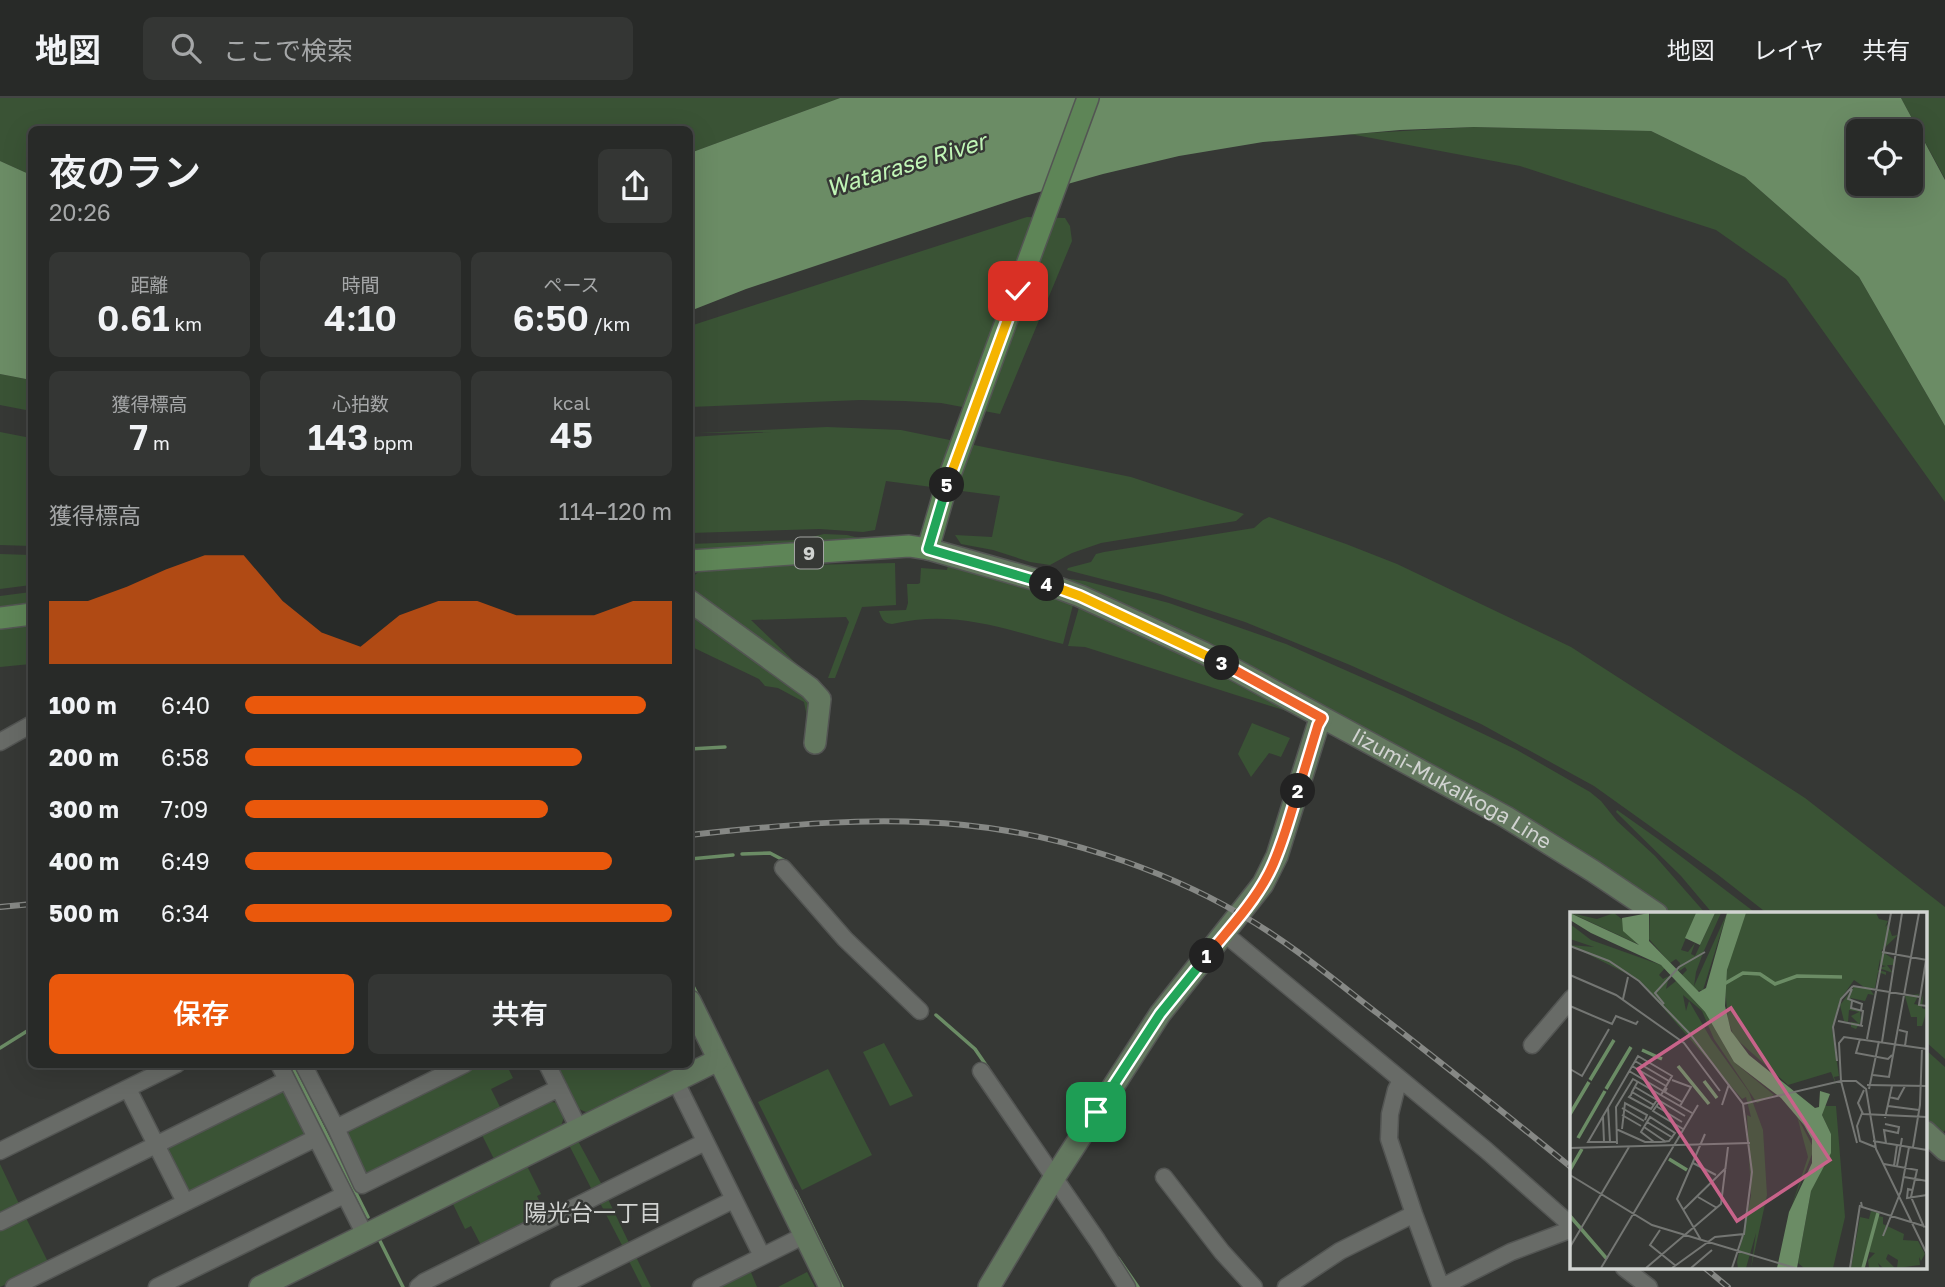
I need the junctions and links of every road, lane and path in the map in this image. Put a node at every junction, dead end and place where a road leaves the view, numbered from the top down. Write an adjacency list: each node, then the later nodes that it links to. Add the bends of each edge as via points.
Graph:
1 (1088, 98): 2 (main road)
2 (930, 539): 3 (main road, 9, via 909,546); 7 (street, Iizumi-Mukaikoga Line, via 1080,596 1204,653)
3 (693, 561)
4 (693, 603): 10 (street, via 820,699)
5 (28, 614): 6 (main road)
6 (0, 618)
7 (1322, 718): 12 (street, Iizumi-Mukaikoga Line, via 1506,817); 13 (street, via 1273,864)
8 (28, 726): 9 (street)
9 (0, 742)
10 (815, 743)
11 (783, 868): 16 (street, via 845,940)
12 (1647, 911)
13 (1225, 934): 26 (street); 39 (street, via 1160,1014)
14 (1570, 1000): 17 (street)
15 (693, 1007): 18 (street)
16 (920, 1011)
17 (1532, 1045)
18 (718, 1060): 27 (street); 48 (street)
19 (169, 1068): 29 (street)
20 (281, 1068): 25 (street)
21 (310, 1068): 30 (street)
22 (446, 1068): 30 (street)
23 (549, 1068): 28 (street)
24 (981, 1071): 39 (street)
25 (287, 1080): 33 (street); 35 (street)
26 (1401, 1080): 43 (street, via 1390,1114 1390,1139); 45 (street)
27 (676, 1082): 31 (street); 34 (street)
28 (559, 1088): 30 (street, via 362,1185); 31 (street)
29 (128, 1089): 35 (street); 37 (street)
30 (336, 1128)
31 (579, 1129): 47 (street)
32 (1927, 1133): 36 (street)
33 (316, 1138): 40 (street); 42 (street)
34 (705, 1142): 41 (street); 54 (street)
35 (156, 1145): 42 (street); 44 (street)
36 (1945, 1150)
37 (0, 1151)
38 (1164, 1177): 60 (street)
39 (1054, 1178): 58 (street); 59 (street)
40 (344, 1195): 47 (street); 52 (street)
41 (733, 1200): 49 (street); 55 (street)
42 (185, 1202): 51 (street)
43 (1414, 1214): 61 (street, via 1340,1251); 62 (street)
44 (0, 1222)
45 (1570, 1226)
46 (1570, 1229): 62 (street)
47 (365, 1235): 53 (street)
48 (806, 1236): 49 (street); 57 (street)
49 (762, 1256): 56 (street)
50 (1627, 1270): 63 (street)
51 (14, 1287)
52 (158, 1287)
53 (260, 1287)
54 (418, 1287)
55 (559, 1287)
56 (701, 1287)
57 (830, 1287)
58 (989, 1287)
59 (1127, 1287)
60 (1254, 1287)
61 (1286, 1287)
62 (1442, 1287)
63 (1649, 1287)

